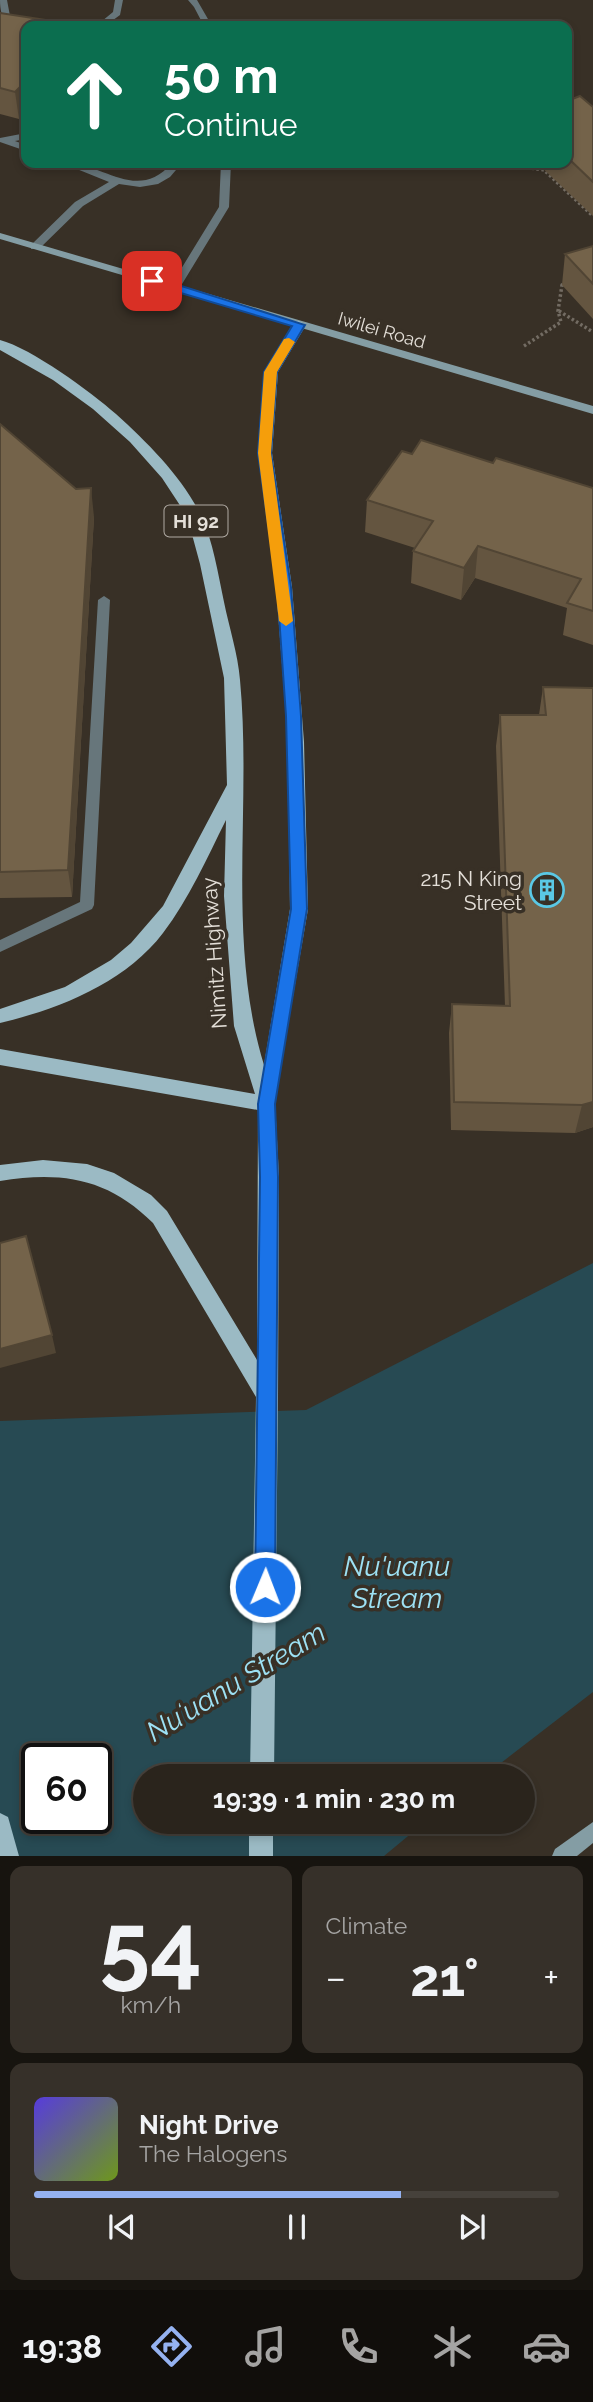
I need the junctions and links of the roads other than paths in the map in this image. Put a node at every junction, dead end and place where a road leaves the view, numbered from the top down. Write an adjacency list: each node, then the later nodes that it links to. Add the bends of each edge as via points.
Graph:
1 (3, 0): 6 (street, via 2,16)
2 (119, 0): 4 (street)
3 (192, 0): 5 (street)
4 (110, 21)
5 (206, 21)
6 (21, 30)
7 (21, 137): 8 (street)
8 (1, 141): 9 (street)
9 (21, 147)
10 (81, 168): 13 (street)
11 (174, 168): 13 (street, via 153,184)
12 (226, 168): 16 (street, via 224,207)
13 (118, 181): 15 (street, via 79,204)
14 (0, 236): 15 (street, Iwilei Road)
15 (35, 247): 16 (street, Iwilei Road)
16 (175, 287): 17 (street, Iwilei Road)
17 (299, 325): 19 (street, Iwilei Road); 25 (main road, via 271,372 265,453 284,587 294,716 299,909)
18 (0, 344): 21 (main road, Nimitz Highway / HI 92, via 98,406 167,475 194,516 232,678)
19 (593, 410)
20 (104, 600): 22 (street, via 87,905)
21 (235, 785): 23 (main road, via 168,913 146,939 89,983); 25 (main road, Nimitz Highway / HI 92, via 233,896 243,1026)
22 (0, 946)
23 (0, 1016)
24 (0, 1057): 25 (main road)
25 (267, 1104): 27 (main road, Nimitz Highway / HI 92)
26 (0, 1173): 27 (main road, via 50,1168 77,1171 107,1178 146,1200)
27 (268, 1398): 28 (main road, Nimitz Highway / HI 92)
28 (262, 1764)
29 (0, 1825): 32 (main road)
30 (593, 1830): 34 (street)
31 (261, 1834): 33 (main road)
32 (7, 1856)
33 (261, 1856)
34 (562, 1856)

